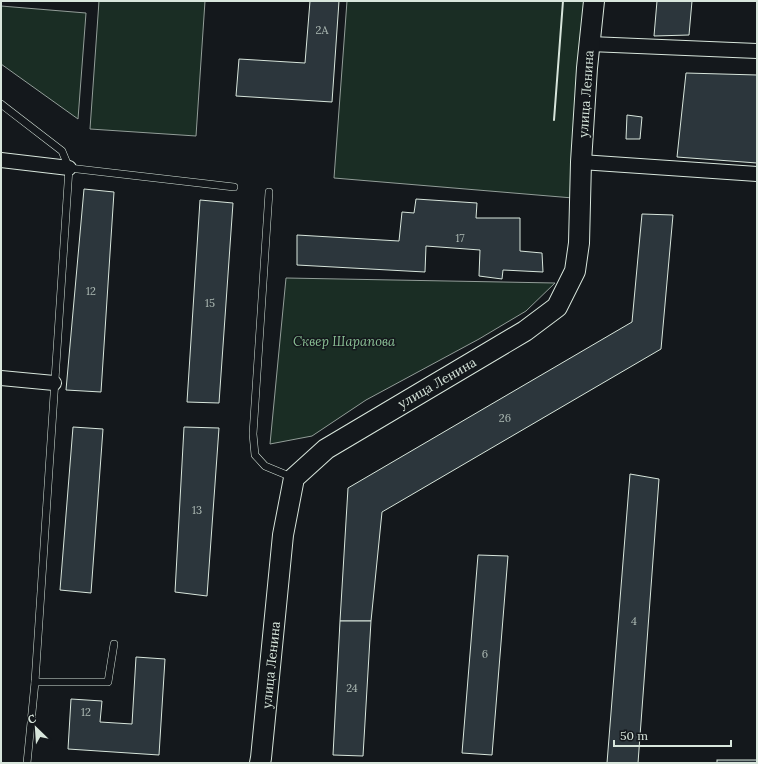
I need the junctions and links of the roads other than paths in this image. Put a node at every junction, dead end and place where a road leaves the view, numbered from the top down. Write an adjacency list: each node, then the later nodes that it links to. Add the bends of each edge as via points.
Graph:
1 (594, 1): 2 (street, улица Ленина)
2 (590, 44): 3 (street); 6 (street, улица Ленина)
3 (753, 51)
4 (1, 104): 7 (lane, via 62,151)
5 (1, 160): 7 (street)
6 (581, 162): 8 (street); 13 (street, улица Ленина, via 575,271 557,307 525,331 326,449)
7 (70, 168): 9 (lane); 12 (lane)
8 (757, 174)
9 (234, 187)
10 (269, 192): 13 (lane, via 253,434 255,455 265,466)
11 (1, 378): 12 (street)
12 (54, 383): 15 (lane)
13 (294, 478): 16 (street, улица Ленина, via 283,535)
14 (114, 644): 15 (lane, via 108,682)
15 (35, 682): 17 (lane)
16 (257, 761)
17 (27, 763)

